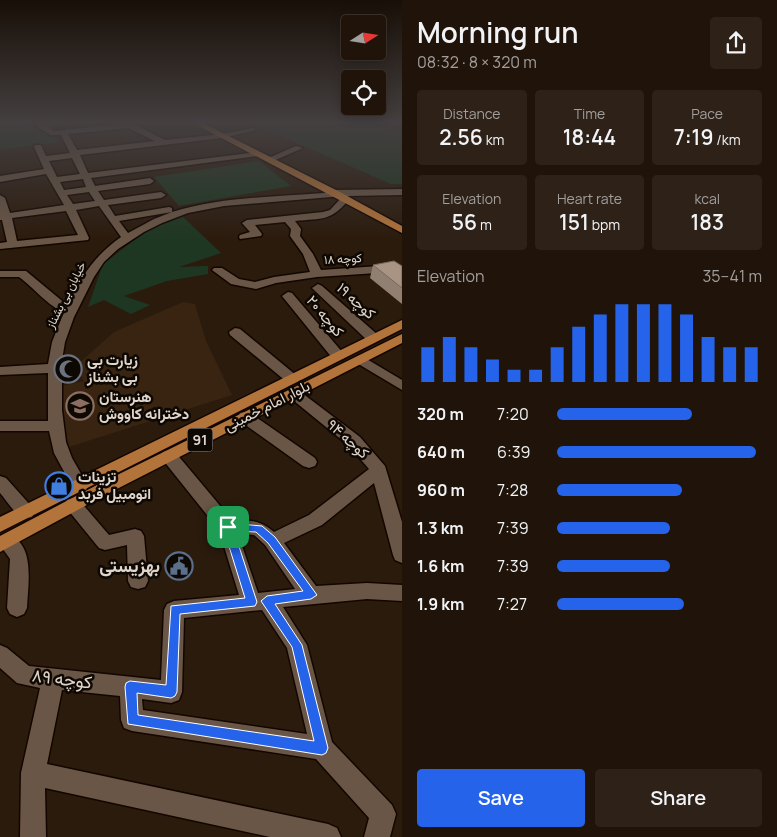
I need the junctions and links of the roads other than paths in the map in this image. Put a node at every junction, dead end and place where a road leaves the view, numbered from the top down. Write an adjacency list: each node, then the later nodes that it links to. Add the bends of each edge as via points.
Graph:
1 (45, 162): 8 (street)
2 (80, 162): 9 (street)
3 (109, 162): 9 (street)
4 (115, 162): 7 (street)
5 (157, 162): 7 (street)
6 (274, 162): 17 (main road)
7 (140, 168): 12 (street)
8 (49, 172): 10 (street); 11 (street)
9 (86, 176): 11 (street); 13 (street)
10 (0, 179)
11 (55, 180): 15 (street)
12 (150, 181): 13 (street); 16 (street)
13 (92, 189): 15 (street); 19 (street)
14 (402, 192): 17 (street, خیابان بی بشناز)
15 (63, 194): 20 (street)
16 (161, 195): 19 (street); 21 (street)
17 (340, 196): 21 (street, خیابان بی بشناز); 24 (street, via 332,212); 25 (main road)
18 (0, 198): 22 (street)
19 (102, 204): 20 (street); 23 (street)
20 (70, 208): 22 (street); 28 (street, via 84,238)
21 (176, 211): 23 (street); 26 (street, خیابان بی بشناز)
22 (3, 216): 28 (street, via 10,228)
23 (112, 219): 26 (street)
24 (289, 220): 27 (street, via 247,223 256,234); 32 (street, کوچه ۱۸)
25 (402, 230)
26 (127, 238): 36 (street, خیابان بی بشناز, via 95,267)
27 (244, 238)
28 (12, 244): 29 (street)
29 (0, 246)
30 (218, 270): 32 (street, via 235,282 256,286)
31 (0, 274): 36 (street, via 22,273 60,307)
32 (317, 274): 33 (street, کوچه ۱۸, via 394,268)
33 (402, 274)
34 (318, 288): 39 (street, کوچه ۱۹)
35 (288, 296): 41 (street, کوچه ۲۰)
36 (72, 310): 43 (street, خیابان بی بشناز, via 61,333)
37 (402, 324): 39 (main road, بلوار امام خمینی / 91)
38 (235, 332): 45 (street, کوچه ۹۴)
39 (373, 338): 41 (main road, بلوار امام خمینی / 91)
40 (402, 338): 42 (main road, بلوار امام خمینی / 91)
41 (338, 356): 45 (main road, بلوار امام خمینی / 91)
42 (360, 359): 45 (main road, بلوار امام خمینی / 91); 46 (street)
43 (56, 368): 44 (street); 49 (street, خیابان بی بشناز)
44 (0, 371)
45 (288, 386): 47 (main road, بلوار امام خمینی / 91); 52 (street, کوچه ۹۴, via 354,441); 54 (main road, بلوار امام خمینی / 91)
46 (402, 386)
47 (245, 417): 50 (main road, بلوار امام خمینی / 91); 51 (street)
48 (0, 426): 49 (street)
49 (57, 426): 54 (street, خیابان بی بشناز, via 58,443)
50 (169, 456): 55 (main road, بلوار امام خمینی / 91); 57 (street)
51 (309, 462)
52 (379, 470): 59 (street, via 330,511 289,535); 60 (street, کوچه ۹۴)
53 (0, 482): 56 (street)
54 (80, 486): 56 (main road, بلوار امام خمینی / 91)
55 (73, 505): 58 (main road, بلوار امام خمینی / 91); 61 (street, via 105,543 135,536)
56 (26, 512): 58 (main road, بلوار امام خمینی / 91)
57 (228, 527): 59 (street, via 258,528); 64 (street)
58 (2, 537): 65 (street, via 19,557)
59 (271, 540): 63 (street)
60 (402, 555)
61 (138, 581)
62 (402, 593): 63 (street, via 367,591)
63 (311, 595): 64 (street)
64 (259, 602): 68 (street, کوچه ۸۹, via 174,610 171,692); 69 (street, via 297,645)
65 (17, 608)
66 (0, 655): 67 (street, کوچه ۸۹, via 25,676)
67 (54, 679): 68 (street, کوچه ۸۹); 70 (street)
68 (130, 687): 69 (street, via 132,720)
69 (322, 748): 73 (street, via 382,814)
70 (33, 773): 71 (street); 72 (street)
71 (33, 837)
72 (328, 837)
73 (378, 837)

